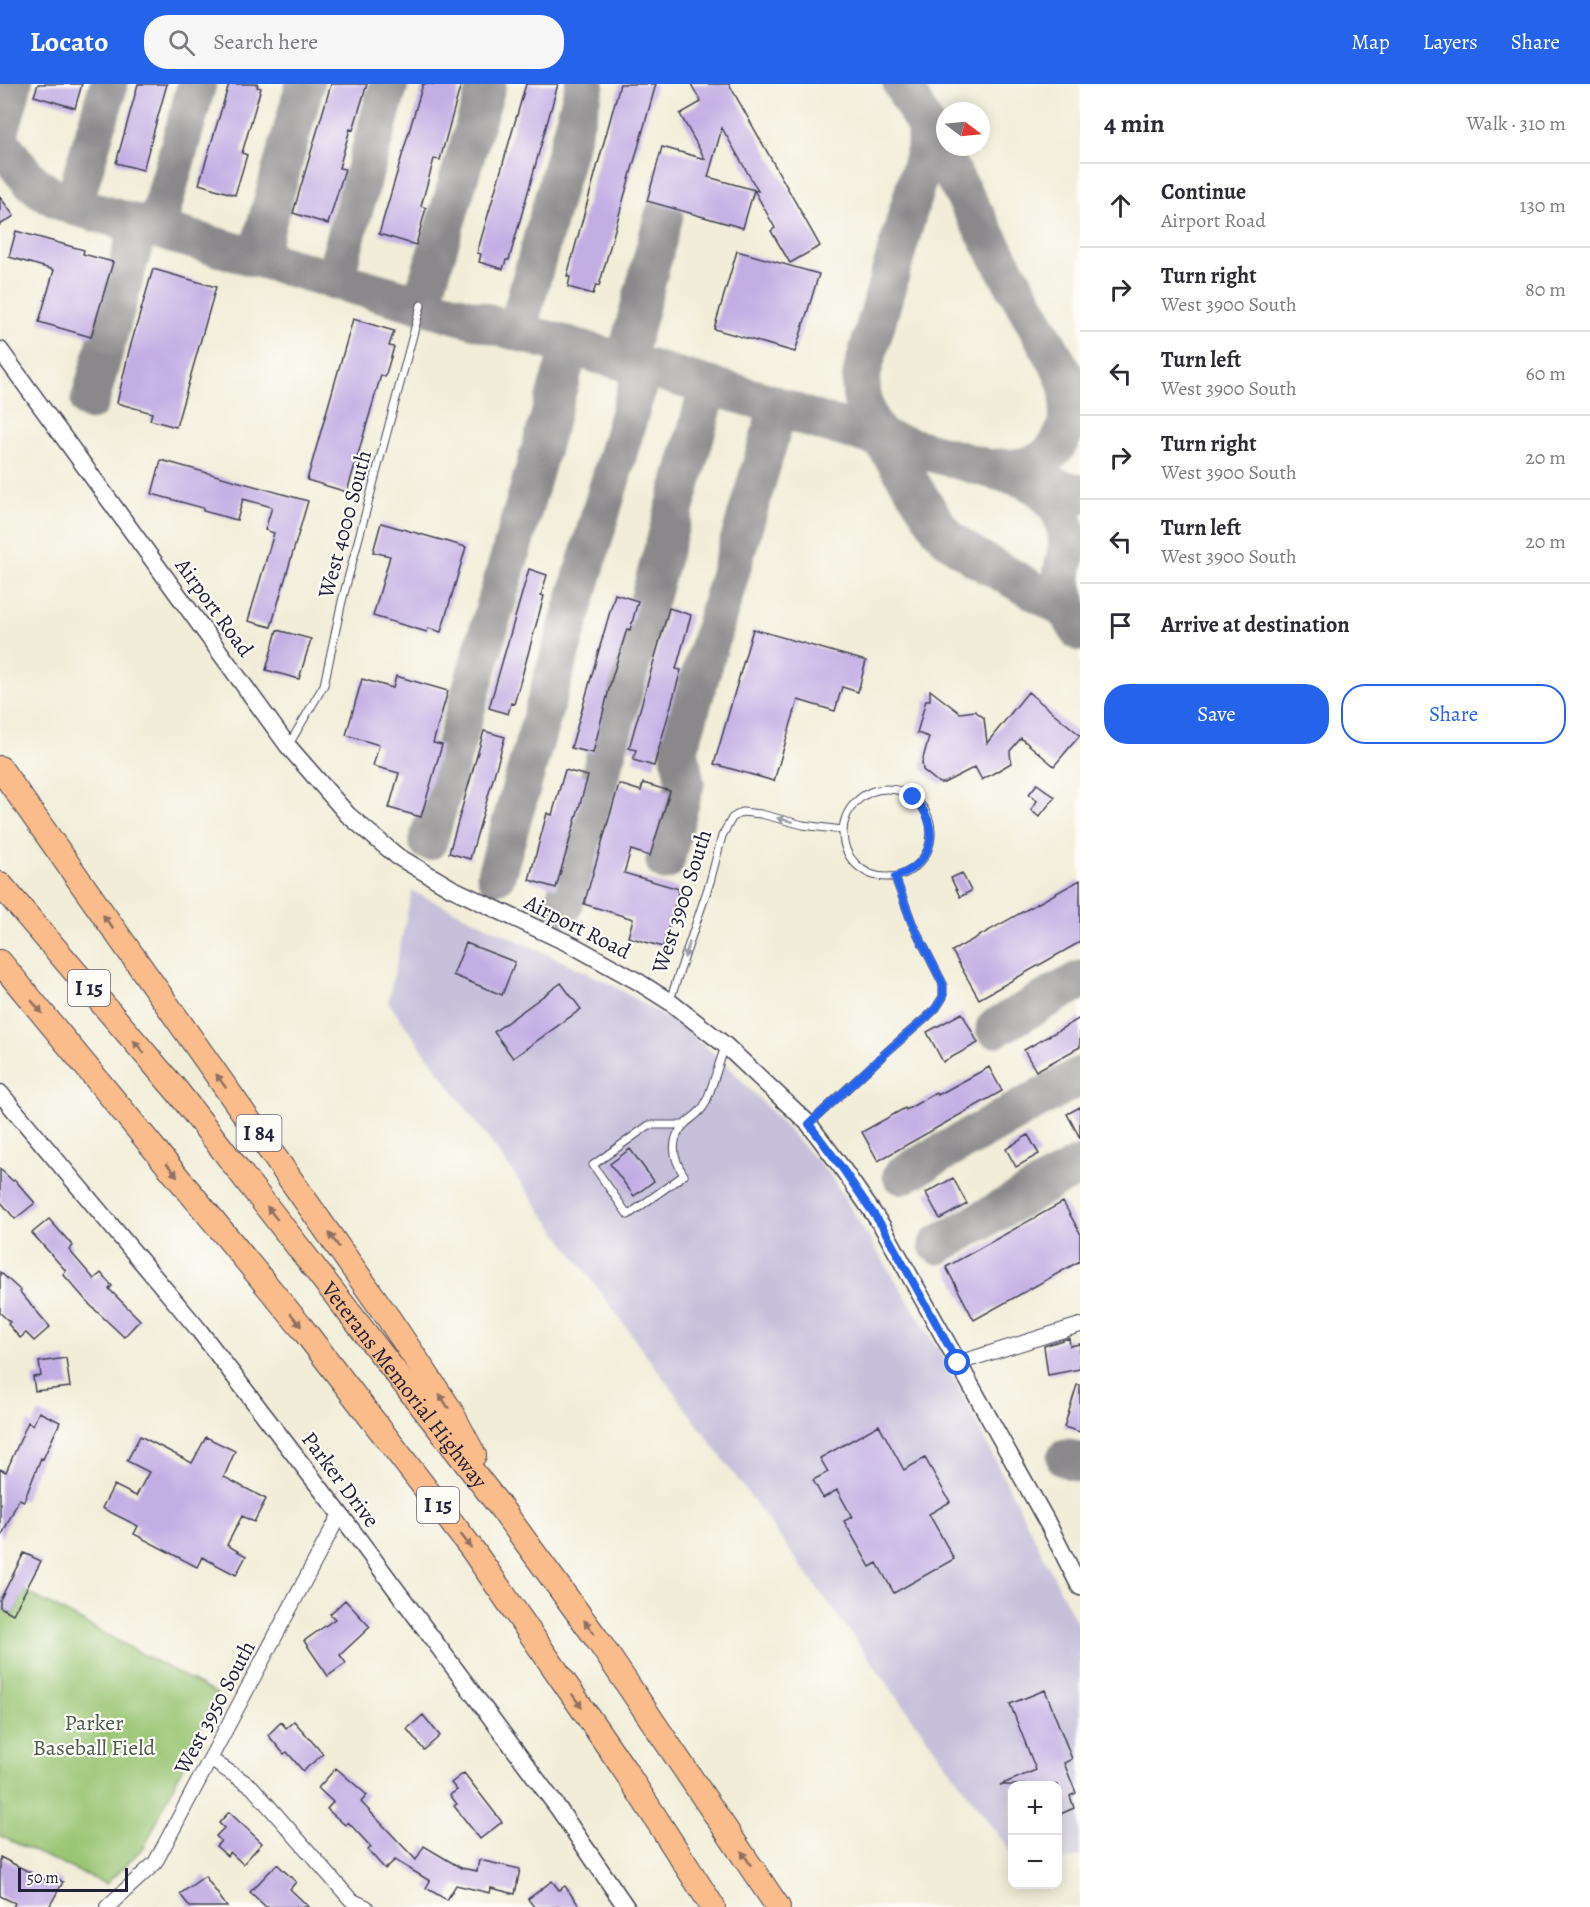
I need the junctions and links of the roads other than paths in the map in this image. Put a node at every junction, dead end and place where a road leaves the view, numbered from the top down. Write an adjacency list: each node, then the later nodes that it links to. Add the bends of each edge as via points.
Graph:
1 (421, 304): 3 (lane, West 4000 South, via 342,601 324,685)
2 (0, 350): 3 (street, Airport Road)
3 (288, 746): 9 (street, Airport Road, via 348,815 397,856 451,888 574,946)
4 (0, 768): 16 (highway, I 84, one-way to 4, via 449,1408 389,1319)
5 (842, 830): 6 (lane, via 849,856 858,867 869,874); 6 (lane, via 850,808 873,790 901,790 913,797 929,818 930,845 917,866); 9 (lane, West 3900 South, one-way to 9, via 752,813 742,812 732,818 722,836)
6 (895, 877): 12 (lane, via 912,923 943,984 943,997 927,1017)
7 (0, 884): 16 (highway, Veterans Memorial Highway / I 15, one-way to 7, via 177,1092)
8 (0, 962): 24 (highway, Veterans Memorial Highway / I 15, one-way to 24, via 302,1328 472,1549 624,1769)
9 (670, 1002): 10 (street, Airport Road)
10 (725, 1046): 12 (street, Airport Road); 13 (lane, via 704,1105)
11 (0, 1094): 17 (street, Parker Drive, via 198,1329)
12 (809, 1124): 15 (street, Airport Road, via 882,1226)
13 (684, 1125): 13 (lane, via 649,1125 593,1165 628,1215 684,1175 675,1162 675,1140)
14 (1080, 1324): 15 (street)
15 (958, 1363): 18 (street, Airport Road)
16 (501, 1508): 25 (highway, Veterans Memorial Highway / I 15, one-way to 16, via 597,1639)
17 (340, 1514): 19 (street, West 3950 South); 23 (street, Parker Drive, via 558,1808)
18 (1080, 1587)
19 (210, 1759): 20 (street, West 3950 South, via 155,1863); 22 (street, via 252,1787 351,1900)
20 (123, 1902): 21 (street, West 3950 South)
21 (107, 1907)
22 (366, 1907)
23 (626, 1907)
24 (713, 1907)
25 (778, 1907)

